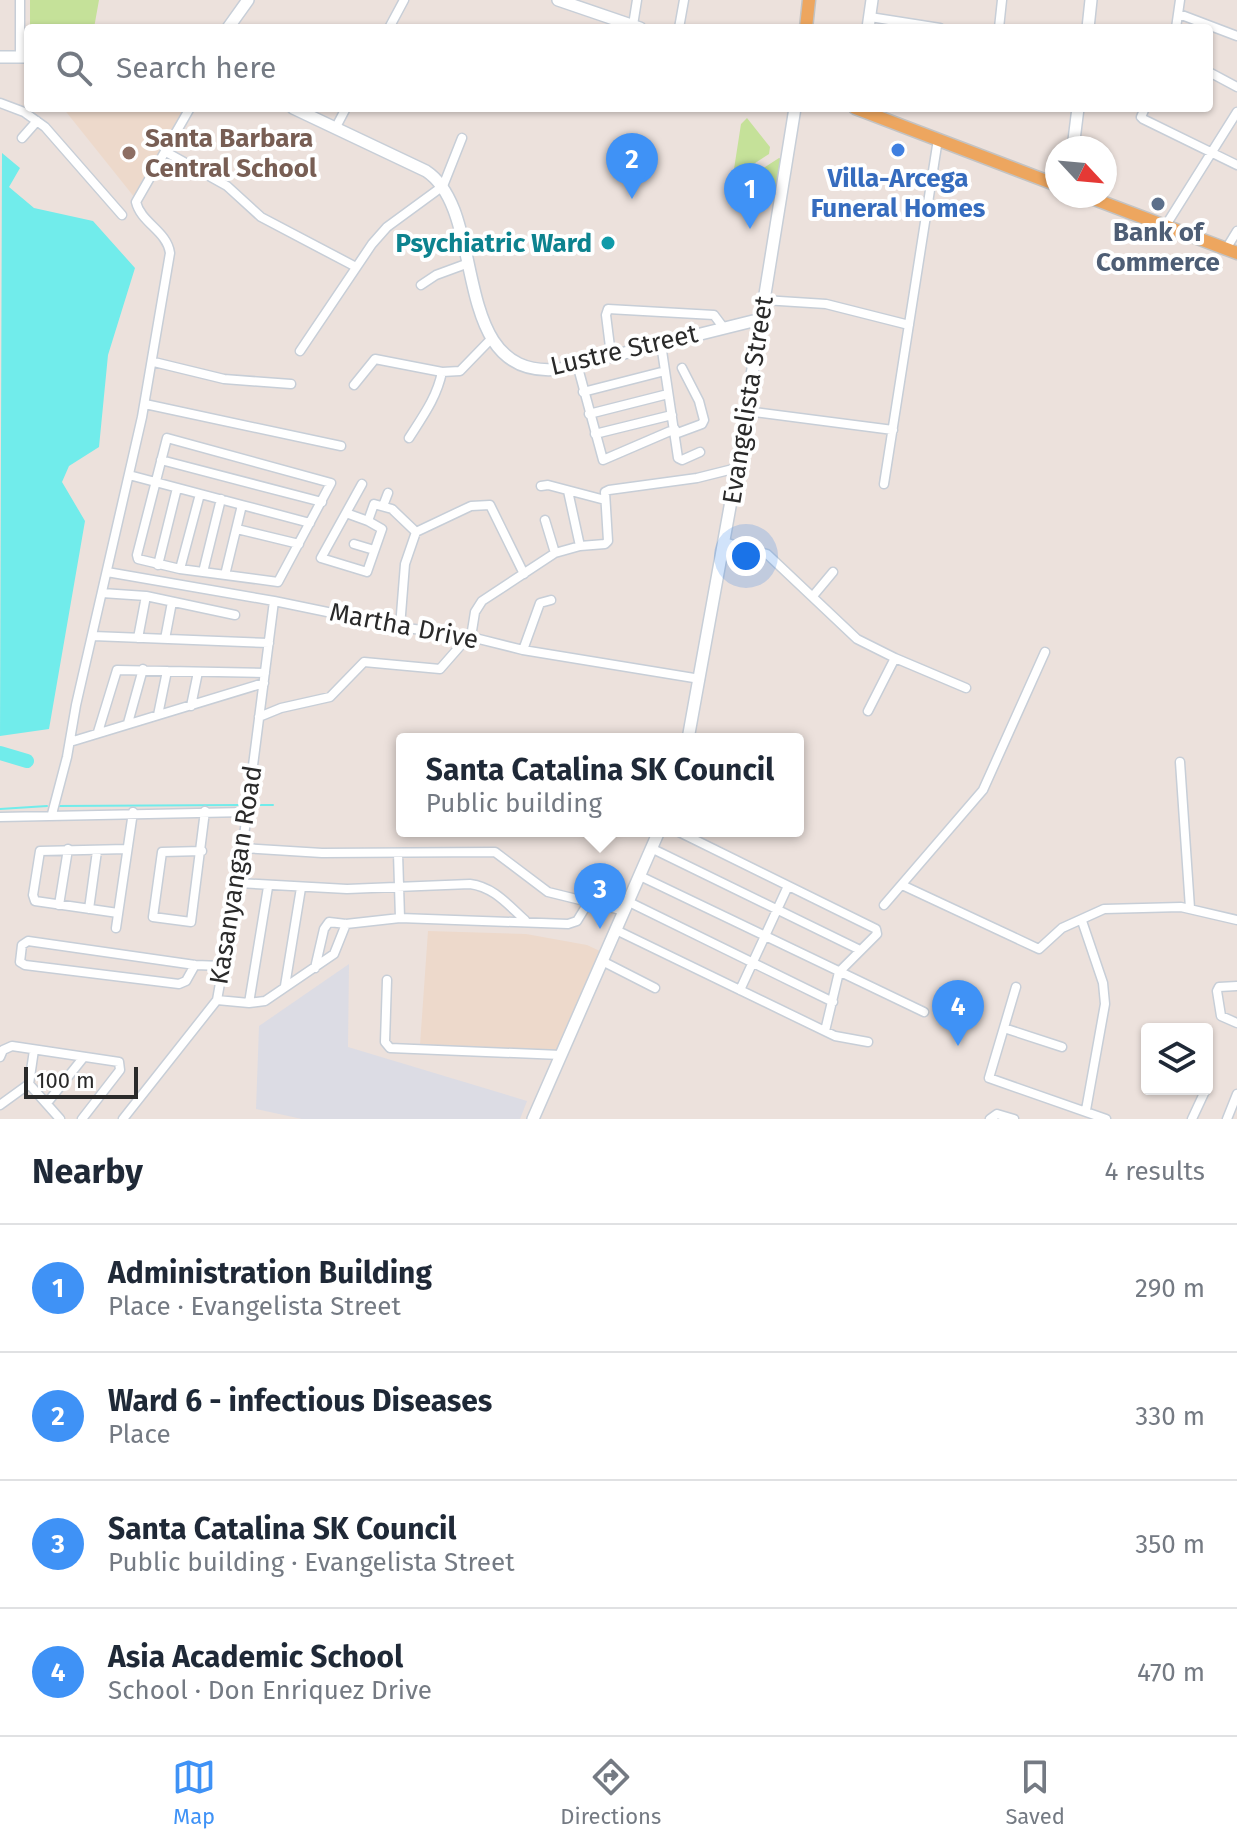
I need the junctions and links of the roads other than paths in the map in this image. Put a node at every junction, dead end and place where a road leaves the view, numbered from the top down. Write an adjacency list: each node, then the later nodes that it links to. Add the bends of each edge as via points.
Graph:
1 (20, 0): 28 (street)
2 (248, 0): 14 (main road)
3 (404, 0): 15 (street)
4 (561, 0): 16 (main road)
5 (637, 0): 17 (street)
6 (684, 0): 18 (street)
7 (809, 0): 19 (main road)
8 (872, 0): 13 (main road)
9 (1002, 0): 21 (street)
10 (1091, 0): 22 (main road)
11 (1180, 0): 12 (street)
12 (1179, 14): 23 (street); 24 (street)
13 (869, 22): 20 (street)
14 (231, 24)
15 (391, 24)
16 (628, 24)
17 (636, 24)
18 (680, 24)
19 (806, 24)
20 (893, 24)
21 (999, 24)
22 (1088, 24)
23 (1177, 24)
24 (1205, 24)
25 (1213, 27): 26 (street)
26 (1237, 36)
27 (0, 57): 28 (main road)
28 (24, 58)
29 (1213, 74): 30 (street)
30 (1237, 87)
31 (0, 103): 40 (street)
32 (188, 112): 46 (street)
33 (302, 112): 41 (main road)
34 (344, 112): 41 (street)
35 (794, 112): 59 (main road, Evangelista Street)
36 (867, 112): 45 (main road)
37 (1078, 112): 42 (main road)
38 (1143, 112): 47 (street, via 1143,119)
39 (1237, 112): 47 (street)
40 (37, 121): 43 (street); 52 (street)
41 (336, 127): 50 (main road, via 426,171)
42 (1074, 136)
43 (22, 138)
44 (462, 138): 50 (street)
45 (938, 139): 49 (main road); 61 (street)
46 (166, 152): 57 (street, via 227,186 261,217); 67 (street, via 136,202 169,247)
47 (1212, 153): 48 (street); 53 (street)
48 (1237, 165)
49 (1045, 180)
50 (443, 186): 56 (main road, Lustre Street); 57 (street, via 387,227)
51 (1117, 207): 53 (main road)
52 (122, 215)
53 (1166, 225): 55 (main road)
54 (1237, 231): 55 (street)
55 (1232, 251)
56 (466, 264): 58 (street); 63 (main road, Lustre Street)
57 (356, 267): 65 (street)
58 (421, 285)
59 (764, 300): 60 (main road, Evangelista Street); 61 (street, via 826,304)
60 (761, 319): 62 (main road, Lustre Street); 77 (main road, Evangelista Street)
61 (909, 325): 80 (street)
62 (723, 327): 64 (main road, Lustre Street); 66 (street, via 714,315 608,309)
63 (492, 338): 68 (main road, Lustre Street, via 507,356 529,368); 71 (street, via 460,371)
64 (661, 344): 66 (main road, Lustre Street); 70 (street)
65 (300, 351)
66 (611, 355): 68 (main road, Lustre Street)
67 (154, 362): 72 (street, via 224,379); 76 (street)
68 (577, 364): 74 (street)
69 (682, 368): 81 (street, via 704,420)
70 (665, 371): 74 (street); 75 (street)
71 (442, 372): 73 (street, via 375,359); 83 (street, via 431,404)
72 (291, 384)
73 (354, 385)
74 (583, 392): 78 (street)
75 (668, 394): 78 (street); 79 (street)
76 (145, 404): 84 (street); 88 (street)
77 (746, 411): 80 (street); 87 (main road, Evangelista Street)
78 (589, 414): 82 (street)
79 (672, 415): 81 (street); 82 (street)
80 (893, 430): 91 (street)
81 (675, 432): 82 (street, via 606,460); 85 (street, via 680,460)
82 (595, 434)
83 (409, 438)
84 (341, 446)
85 (700, 452)
86 (161, 460): 89 (street); 99 (street); 99 (street, via 170,439 327,481 331,485)
87 (737, 468): 98 (street, via 609,490); 108 (main road, Evangelista Street)
88 (129, 475): 89 (street); 116 (street)
89 (155, 483): 93 (street); 114 (street, via 137,555)
90 (362, 484): 102 (street)
91 (884, 484)
92 (541, 486): 94 (street)
93 (177, 488): 96 (street); 114 (street)
94 (568, 491): 98 (street); 111 (street)
95 (388, 493): 101 (street)
96 (200, 494): 97 (street); 115 (street)
97 (221, 499): 100 (street); 117 (street)
98 (605, 500): 111 (street, via 608,541)
99 (322, 502): 105 (street)
100 (242, 505): 105 (street); 106 (street)
101 (383, 506): 104 (street, via 374,504); 107 (street)
102 (346, 513): 104 (street); 112 (street, via 321,558 367,572)
103 (545, 520): 113 (street)
104 (368, 521): 112 (street, via 382,529)
105 (310, 523): 109 (street)
106 (237, 529): 109 (street); 120 (street)
107 (416, 532): 119 (street, via 471,506 490,505); 128 (street, via 405,564)
108 (724, 542): 123 (street, via 767,554); 141 (main road, Evangelista Street)
109 (299, 544): 120 (street, via 278,582)
110 (354, 544): 112 (street)
111 (580, 546): 113 (street)
112 (374, 550)
113 (555, 553): 119 (street)
114 (158, 565): 115 (street)
115 (180, 569): 117 (street)
116 (107, 572): 121 (street); 125 (street, Martha Drive)
117 (203, 572): 120 (street)
118 (833, 572): 123 (street)
119 (524, 574): 130 (street, via 482,601)
120 (225, 575)
121 (102, 593): 122 (street); 129 (street)
122 (146, 596): 126 (street); 131 (street)
123 (813, 596): 136 (street, via 857,639)
124 (551, 600): 134 (street, via 540,603)
125 (274, 601): 128 (street, Martha Drive); 133 (street, Kasanyangan Road)
126 (172, 602): 127 (street); 132 (street)
127 (235, 615)
128 (400, 627): 130 (street, Martha Drive)
129 (93, 636): 131 (street); 150 (street)
130 (470, 637): 134 (street, Martha Drive); 146 (street, via 440,669 364,662 330,697)
131 (138, 638): 132 (street)
132 (165, 639): 133 (street)
133 (269, 643): 140 (street, Kasanyangan Road)
134 (523, 650): 141 (street, Martha Drive)
135 (1045, 652): 169 (street, via 983,790)
136 (895, 658): 142 (street); 144 (street)
137 (143, 669): 138 (street); 147 (street); 148 (street, via 115,672)
138 (167, 671): 139 (street); 145 (street)
139 (198, 672): 140 (street); 143 (street)
140 (265, 678): 143 (street); 146 (street, Kasanyangan Road)
141 (700, 679): 149 (main road, Evangelista Street)
142 (966, 688)
143 (191, 706): 145 (street)
144 (868, 711)
145 (158, 715): 147 (street)
146 (259, 717): 154 (street, Kasanyangan Road)
147 (128, 723): 148 (street)
148 (98, 732): 150 (street)
149 (689, 733)
150 (70, 742): 155 (street)
151 (1180, 762): 177 (street)
152 (205, 811): 153 (street); 154 (street); 164 (street)
153 (133, 812): 155 (street); 161 (street)
154 (247, 812): 159 (street, Kasanyangan Road)
155 (52, 814): 156 (street)
156 (0, 817)
157 (657, 837): 162 (main road)
158 (689, 837): 170 (street)
159 (243, 848): 165 (street); 167 (street, Kasanyangan Road)
160 (68, 849): 163 (street); 174 (street); 174 (street, via 39,855 33,898)
161 (127, 849): 163 (street); 180 (street)
162 (653, 849): 166 (main road); 179 (street)
163 (97, 851): 178 (street)
164 (202, 851): 164 (street, via 191,922 153,917 162,852)
165 (398, 853): 168 (street); 173 (street, via 495,852 548,892)
166 (640, 876): 176 (main road); 188 (street)
167 (238, 883): 171 (street); 193 (street, Kasanyangan Road)
168 (400, 885): 172 (street); 181 (street); 183 (street, via 483,886)
169 (902, 885): 175 (street); 184 (street, via 1039,949 1062,928)
170 (788, 886): 179 (street); 189 (street, via 876,929 877,934)
171 (268, 887): 172 (street); 204 (street)
172 (301, 888): 197 (street)
173 (588, 903): 176 (street); 183 (street, via 574,923)
174 (59, 905): 178 (street)
175 (884, 905)
176 (627, 907): 187 (main road); 190 (street)
177 (1190, 908): 182 (street); 184 (street, via 1104,909)
178 (89, 909): 180 (street)
179 (777, 910): 188 (street); 189 (street)
180 (118, 913): 186 (street)
181 (400, 918): 183 (street); 185 (street)
182 (1236, 919)
183 (526, 921)
184 (1082, 921): 220 (street, via 1105,1004)
185 (346, 924): 194 (street, via 334,954); 194 (street, via 327,924)
186 (116, 928)
187 (616, 930): 191 (main road); 201 (street)
188 (766, 936): 190 (street); 195 (street)
189 (858, 949): 195 (street)
190 (754, 961): 201 (street); 203 (street)
191 (604, 962): 200 (street); 212 (main road)
192 (195, 965): 192 (street, via 28,941 22,945 20,962 179,984); 193 (street)
193 (223, 966): 202 (street, Kasanyangan Road)
194 (315, 968): 197 (street)
195 (839, 972): 203 (street); 205 (street)
196 (387, 980): 212 (street, via 385,1042 390,1048)
197 (285, 986): 204 (street, via 265,1001)
198 (1237, 986): 206 (street, via 1217,991 1221,1016)
199 (1016, 987): 207 (street)
200 (655, 988)
201 (740, 990): 208 (street)
202 (217, 1000): 204 (street); 223 (street, Kasanyangan Road)
203 (833, 1002): 208 (street)
204 (249, 1003)
205 (924, 1012)
206 (1237, 1023)
207 (1004, 1028): 210 (street); 220 (street, via 989,1078)
208 (825, 1031): 209 (street)
209 (868, 1042)
210 (1062, 1047)
211 (34, 1050): 213 (street, via 7,1047); 214 (street); 215 (street)
212 (561, 1055): 224 (main road)
213 (0, 1057)
214 (83, 1058): 218 (street); 222 (street, via 116,1061 121,1067)
215 (29, 1084): 218 (street); 219 (street)
216 (1237, 1094): 229 (street)
217 (1203, 1095): 228 (street)
218 (47, 1103): 221 (street)
219 (0, 1105)
220 (1086, 1110): 227 (street)
221 (60, 1119)
222 (82, 1119)
223 (123, 1119)
224 (533, 1119)
225 (990, 1119): 226 (street, via 997,1114)
226 (1014, 1119)
227 (1106, 1119)
228 (1192, 1119)
229 (1227, 1119)

